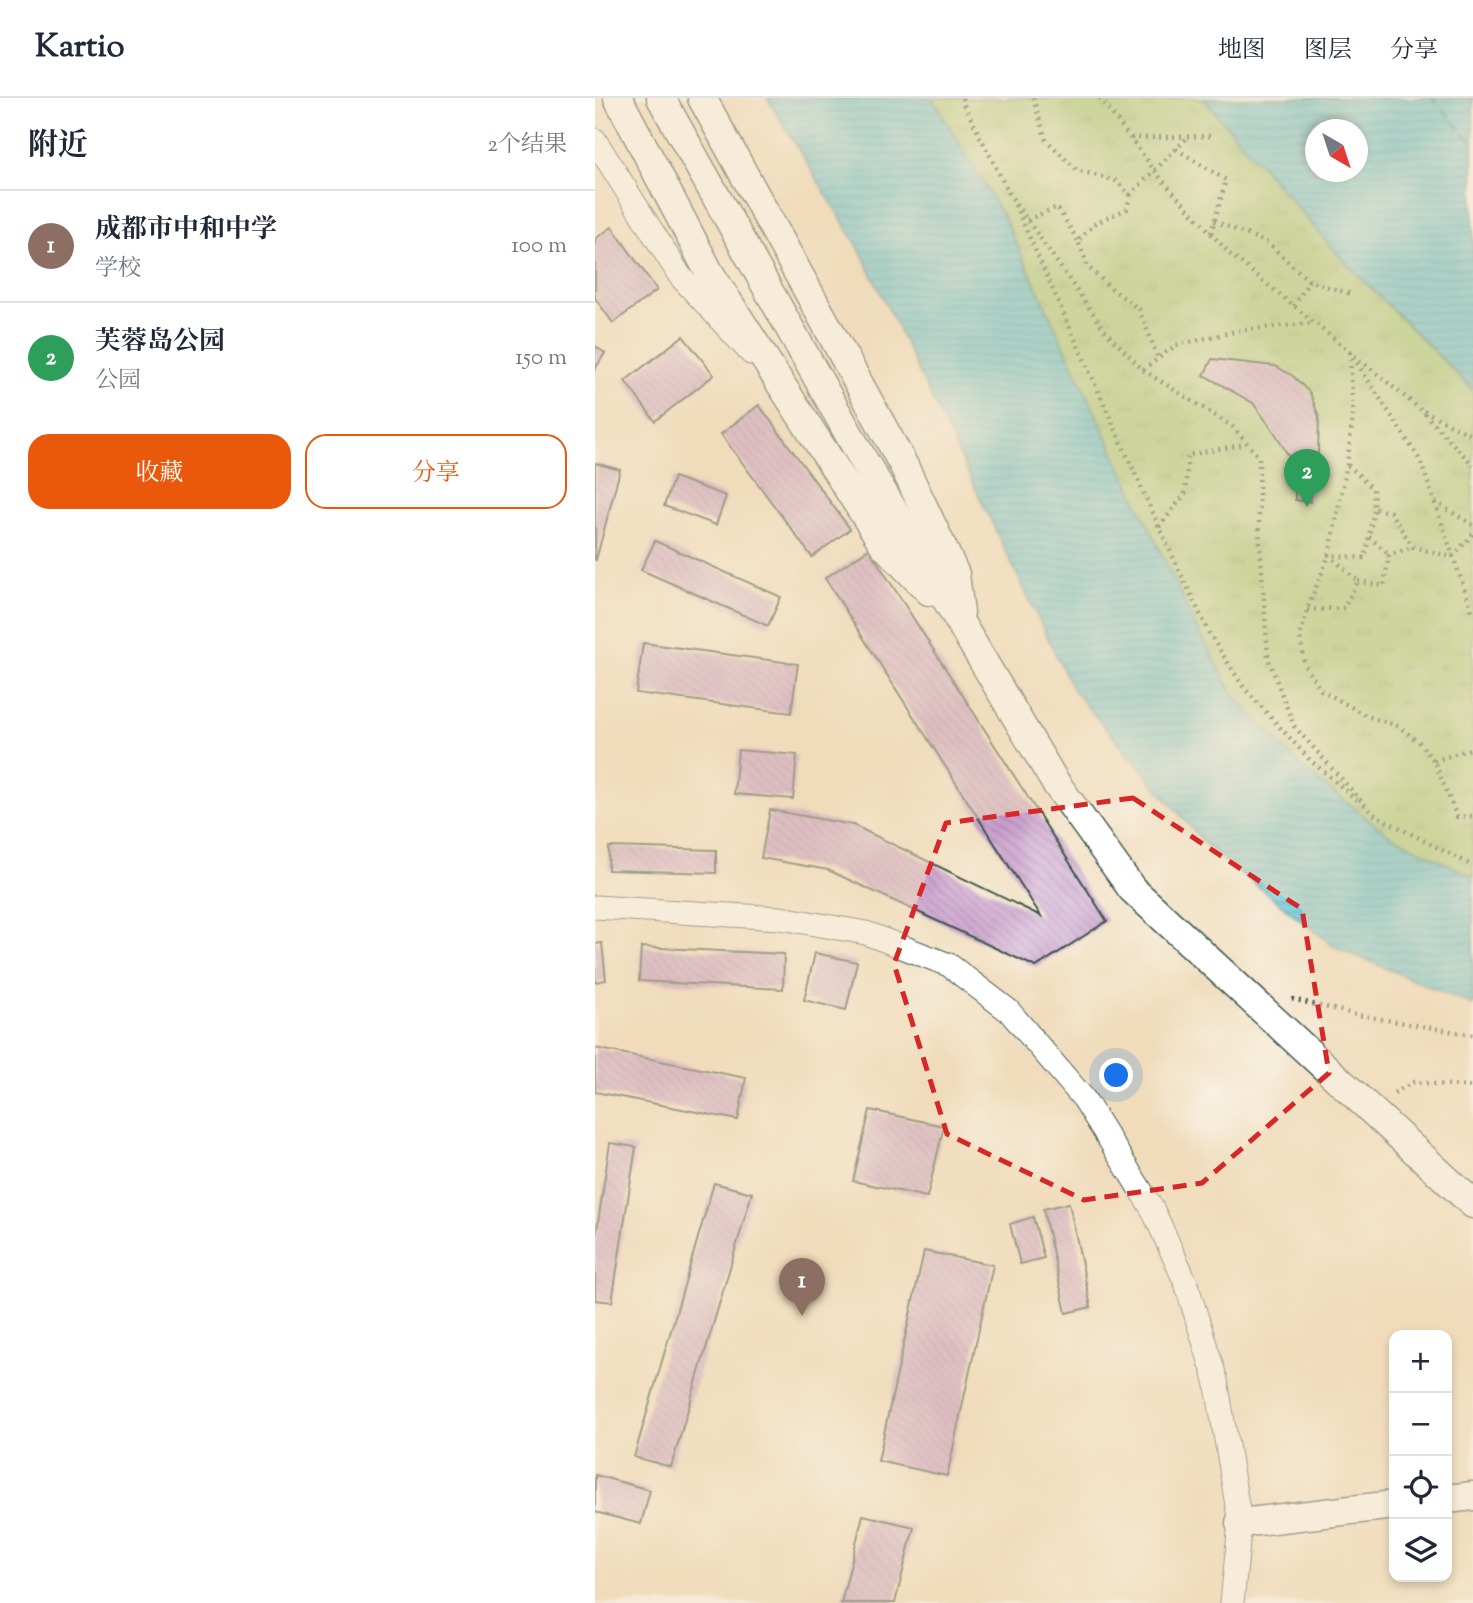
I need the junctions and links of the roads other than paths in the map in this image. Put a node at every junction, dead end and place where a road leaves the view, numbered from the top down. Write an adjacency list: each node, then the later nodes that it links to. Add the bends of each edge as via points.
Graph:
1 (618, 98): 5 (street, via 709,272)
2 (661, 98): 6 (street, via 864,461)
3 (702, 98): 6 (street, via 904,466 955,574)
4 (595, 140): 5 (street, via 680,276)
5 (784, 389): 6 (street, via 884,545)
6 (961, 623): 8 (street, via 1055,782 1132,889)
7 (595, 907): 12 (street, via 781,918 866,933 949,965 1009,1011 1084,1099 1159,1222 1187,1283 1216,1380)
8 (1473, 1204)
9 (1473, 1496): 10 (street)
10 (1452, 1498)
11 (1389, 1506): 12 (street)
12 (1240, 1522): 13 (street)
13 (1232, 1603)

